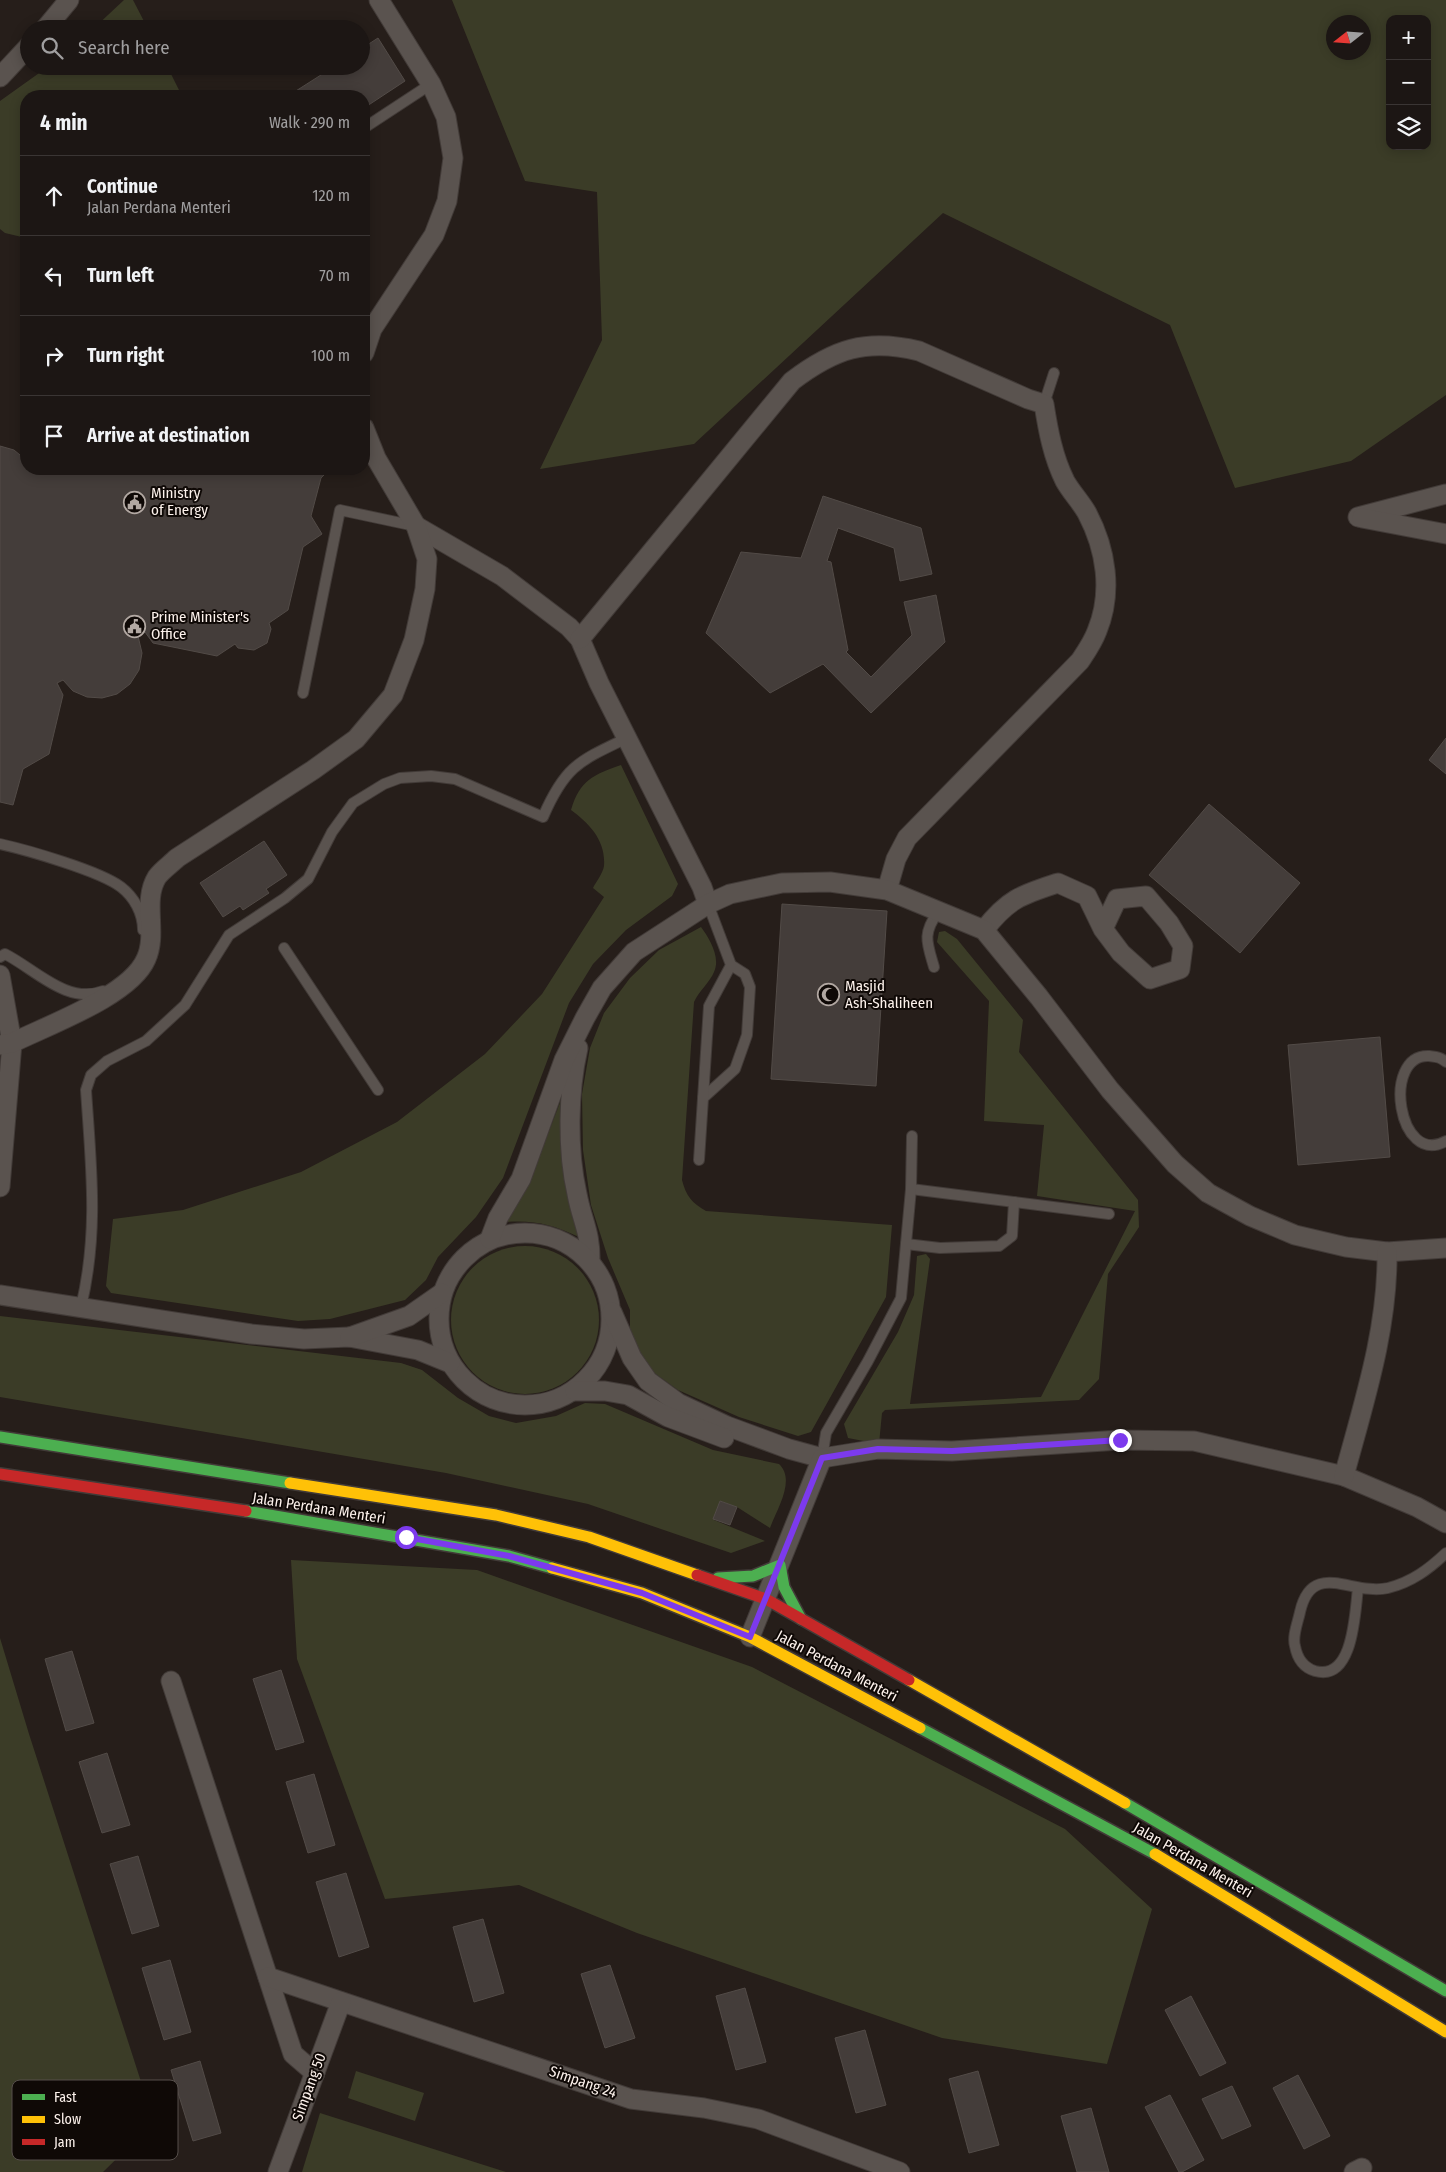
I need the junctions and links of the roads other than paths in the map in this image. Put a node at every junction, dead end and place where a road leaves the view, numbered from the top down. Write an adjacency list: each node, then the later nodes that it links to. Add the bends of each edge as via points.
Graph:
1 (69, 0): 3 (street)
2 (379, 0): 6 (street)
3 (52, 20)
4 (20, 56): 5 (street)
5 (0, 77)
6 (431, 84): 7 (lane); 8 (street, via 446,117 453,158 447,201 434,235)
7 (370, 124)
8 (370, 335)
9 (1054, 373): 10 (lane)
10 (1044, 404): 15 (street, via 919,351 900,347 860,346 813,364 792,381); 19 (street, via 1054,453 1066,482 1086,511 1103,554 1105,604 1097,631 1074,668 907,838 896,859)
11 (370, 443): 13 (street)
12 (1446, 494): 14 (street, via 1358,517)
13 (416, 526): 15 (street, via 502,576); 16 (lane, via 340,510); 30 (street, via 426,559 425,589 414,640 393,695 356,739 177,858 157,877 150,898 152,931 146,959 130,981 111,995)
14 (1446, 534)
15 (580, 639): 17 (street)
16 (303, 693)
17 (627, 738): 20 (street); 48 (lane, via 584,759 564,776 543,817 455,779 431,776 400,778 353,803 332,832 308,879 229,935 185,1005 167,1024 146,1041 107,1061 91,1075 86,1090 94,1188 93,1221)
18 (0, 844): 25 (lane, via 100,876 120,886 136,902 144,926 143,948 136,963 117,986 93,995 64,990 25,964 5,954)
19 (887, 890): 20 (street, via 830,882 782,883 730,894); 21 (street)
20 (708, 904): 26 (lane); 29 (street, via 634,952 602,988)
21 (938, 912): 23 (street); 27 (lane, via 929,924 926,939)
22 (1103, 929): 22 (street, via 1121,953 1150,979 1180,969 1183,946 1146,896 1117,899); 23 (street, via 1087,896 1058,883 1026,894 1001,909)
23 (984, 930): 44 (street, via 1110,1090 1175,1164 1208,1193 1250,1216 1296,1235 1346,1247)
24 (284, 948): 32 (lane)
25 (0, 957)
26 (731, 965): 33 (lane, via 709,1006); 33 (lane, via 745,974 750,988 747,1035 735,1069)
27 (934, 967)
28 (0, 976): 30 (street)
29 (585, 1018): 41 (street, via 564,1060 521,1179 498,1218); 45 (street, via 574,1068 570,1114 576,1194 591,1240)
30 (6, 1044): 37 (street)
31 (1446, 1062): 35 (lane, via 1440,1057 1422,1056 1408,1062 1402,1075 1401,1090 1403,1119 1410,1133 1421,1143 1432,1145)
32 (378, 1090)
33 (703, 1098): 36 (lane)
34 (912, 1136): 38 (lane)
35 (1446, 1141)
36 (699, 1160)
37 (0, 1187)
38 (911, 1189): 39 (lane); 42 (lane)
39 (1014, 1202): 40 (lane); 42 (lane, via 1012,1236 999,1246 940,1248)
40 (1108, 1214)
41 (490, 1240): 45 (street, via 516,1232 544,1234 569,1244); 46 (street, via 469,1253 453,1271)
42 (906, 1244): 55 (lane, via 901,1298 826,1433)
43 (1446, 1248): 44 (street)
44 (1387, 1252): 57 (street, via 1386,1289 1374,1368)
45 (590, 1262): 49 (street, via 605,1285)
46 (442, 1293): 50 (street, via 409,1316); 51 (street, via 438,1317 441,1341)
47 (0, 1295): 48 (street)
48 (81, 1307): 50 (street, via 251,1334 304,1339)
49 (612, 1312): 52 (street, via 609,1342 603,1356 596,1369); 54 (street, via 632,1358 648,1381 678,1403 727,1426)
50 (349, 1337): 51 (street, via 418,1350)
51 (450, 1363): 52 (street, via 469,1385 493,1400 521,1406 549,1403)
52 (575, 1390): 54 (street, via 628,1395 668,1416 727,1439)
53 (0, 1437): 63 (main road, Jalan Perdana Menteri, via 496,1515 589,1537)
54 (790, 1449): 55 (street)
55 (822, 1458): 57 (street, via 878,1449 952,1451 1120,1440 1194,1441); 62 (street)
56 (0, 1474): 59 (main road, Jalan Perdana Menteri)
57 (1344, 1476): 60 (street)
58 (176, 1488): 59 (main road)
59 (204, 1505): 67 (main road, Jalan Perdana Menteri, via 509,1556 642,1593)
60 (1446, 1523)
61 (1446, 1553): 64 (lane, via 1428,1570 1407,1582 1388,1588)
62 (780, 1565): 63 (main road, via 753,1576); 65 (street); 66 (main road, via 784,1586)
63 (707, 1578): 65 (main road, Jalan Perdana Menteri)
64 (1358, 1588): 64 (lane, via 1325,1582 1312,1586 1303,1599 1294,1641 1297,1656 1304,1666 1316,1672 1331,1671 1344,1660 1351,1641)
65 (766, 1599): 66 (main road, Jalan Perdana Menteri); 67 (street)
66 (801, 1619): 70 (main road, Jalan Perdana Menteri, via 1182,1835)
67 (750, 1637): 72 (main road, Jalan Perdana Menteri, via 1166,1860)
68 (171, 1681): 69 (street)
69 (268, 1977): 71 (street, Simpang 24); 73 (street, via 293,2054)
70 (1446, 1991)
71 (341, 2002): 73 (street, Simpang 50); 75 (street, Simpang 24, via 632,2099 758,2119)
72 (1446, 2032)
73 (314, 2073): 74 (street, Simpang 50)
74 (278, 2172)
75 (900, 2172)

